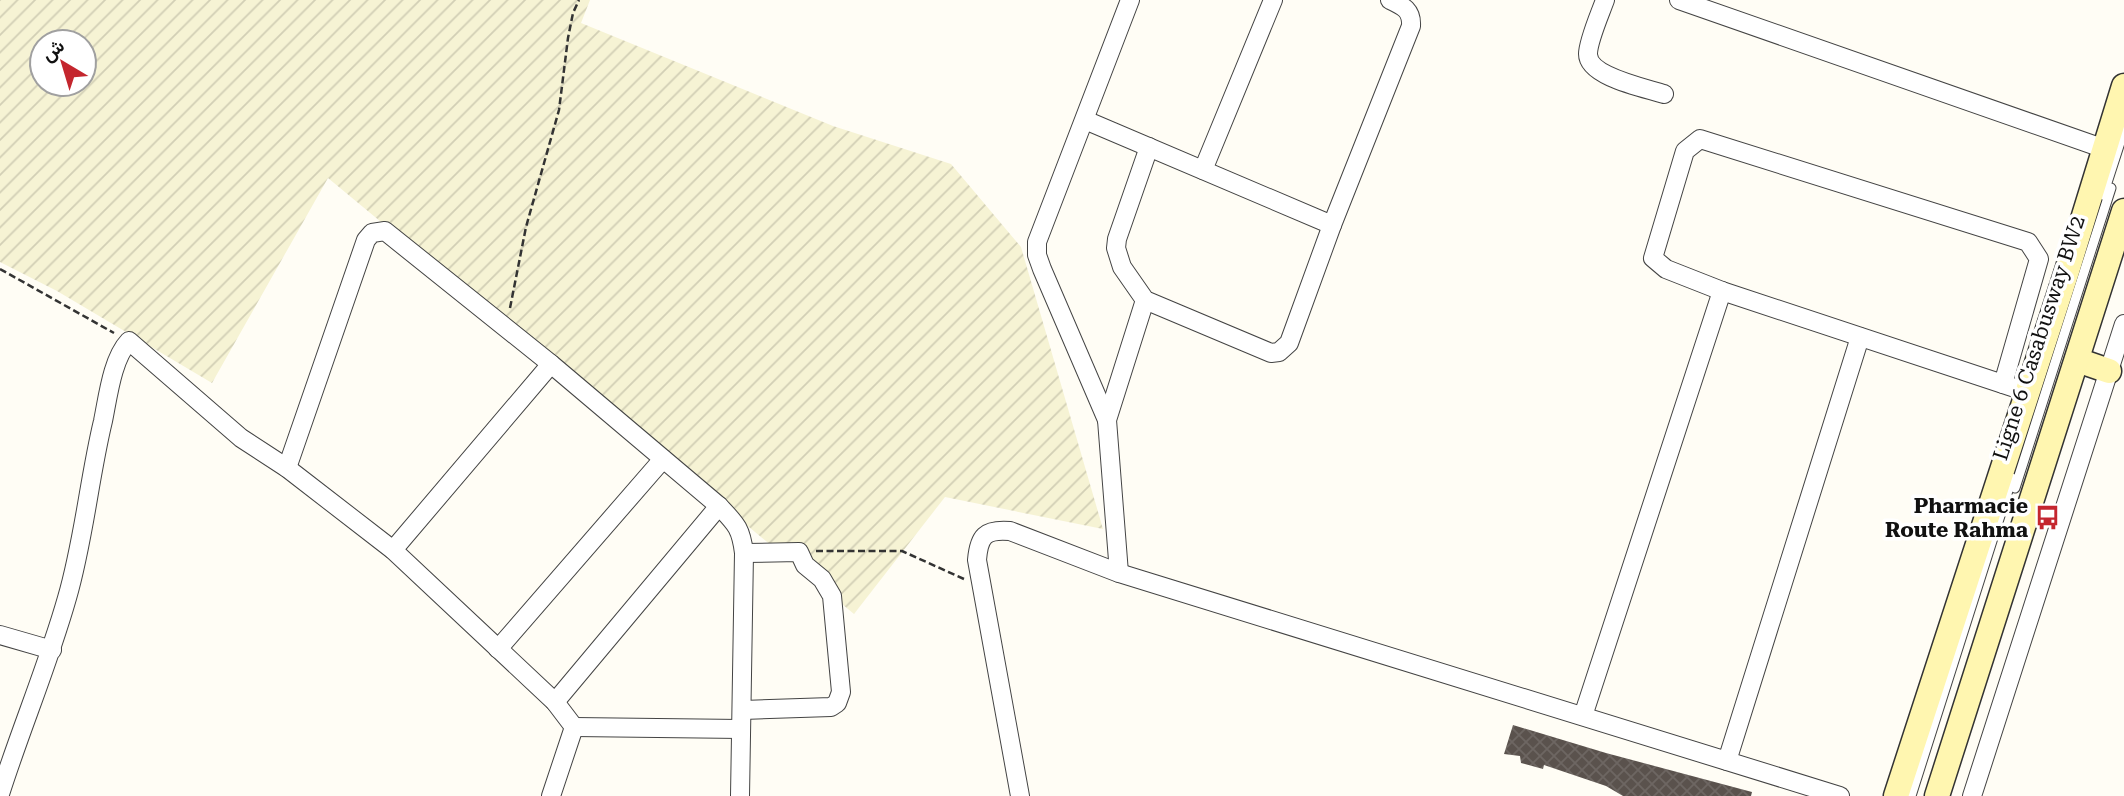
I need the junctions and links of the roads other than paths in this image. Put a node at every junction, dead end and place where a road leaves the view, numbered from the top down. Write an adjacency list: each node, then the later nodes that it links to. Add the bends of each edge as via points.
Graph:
1 (1130, 0): 8 (street)
2 (1273, 0): 12 (street)
3 (1390, 0): 14 (street, via 1409,12 1410,26)
4 (1605, 0): 7 (street, via 1588,54 1591,64 1604,74)
5 (1679, 0): 11 (street)
6 (2124, 86): 11 (main road)
7 (1664, 94)
8 (1085, 120): 10 (street); 24 (street, via 1041,227 1037,255)
9 (2124, 130): 46 (lane, Ligne 6 Casabusway BW2)
10 (1149, 148): 12 (street); 16 (street, via 1116,248 1122,267)
11 (2114, 149): 23 (main road); 47 (lane, Ligne 6 Casabusway BW2)
12 (1203, 170): 14 (street)
13 (2124, 211): 19 (main road)
14 (1332, 225): 16 (street, via 1289,343 1279,352 1271,354)
15 (1722, 291): 18 (street); 22 (street, via 1666,269 1653,258 1685,151 1699,139 2028,242 2039,259); 36 (street)
16 (1145, 300): 24 (street)
17 (2124, 324): 21 (street)
18 (1860, 337): 22 (street); 39 (street)
19 (2077, 360): 21 (main road); 48 (main road)
20 (551, 364): 25 (street); 26 (street, via 385,231 372,233); 28 (street)
21 (2117, 373): 49 (street)
22 (2003, 384): 23 (street)
23 (2027, 392): 45 (main road)
24 (1107, 420): 30 (street)
25 (663, 459): 27 (street); 32 (street)
26 (287, 468): 28 (street); 33 (street, via 242,438 129,341 120,351 111,384 75,569)
27 (719, 506): 29 (street, via 742,535); 34 (street)
28 (393, 550): 32 (street)
29 (744, 553): 35 (street); 35 (street, via 799,552 805,565 822,579 832,596 841,692 831,707)
30 (1119, 573): 36 (street); 43 (street, via 1010,531 984,535 979,545 977,559)
31 (0, 635): 33 (street)
32 (498, 649): 34 (street)
33 (52, 650): 40 (street)
34 (555, 702): 37 (street)
35 (743, 710): 38 (street)
36 (1583, 716): 39 (street)
37 (574, 727): 38 (street); 41 (street)
38 (741, 729): 42 (street)
39 (1727, 761): 44 (street)
40 (0, 794)
41 (551, 796)
42 (740, 796)
43 (1020, 796)
44 (1840, 796)
45 (1896, 796)
46 (1911, 796)
47 (1917, 796)
48 (1937, 796)
49 (1972, 796)

